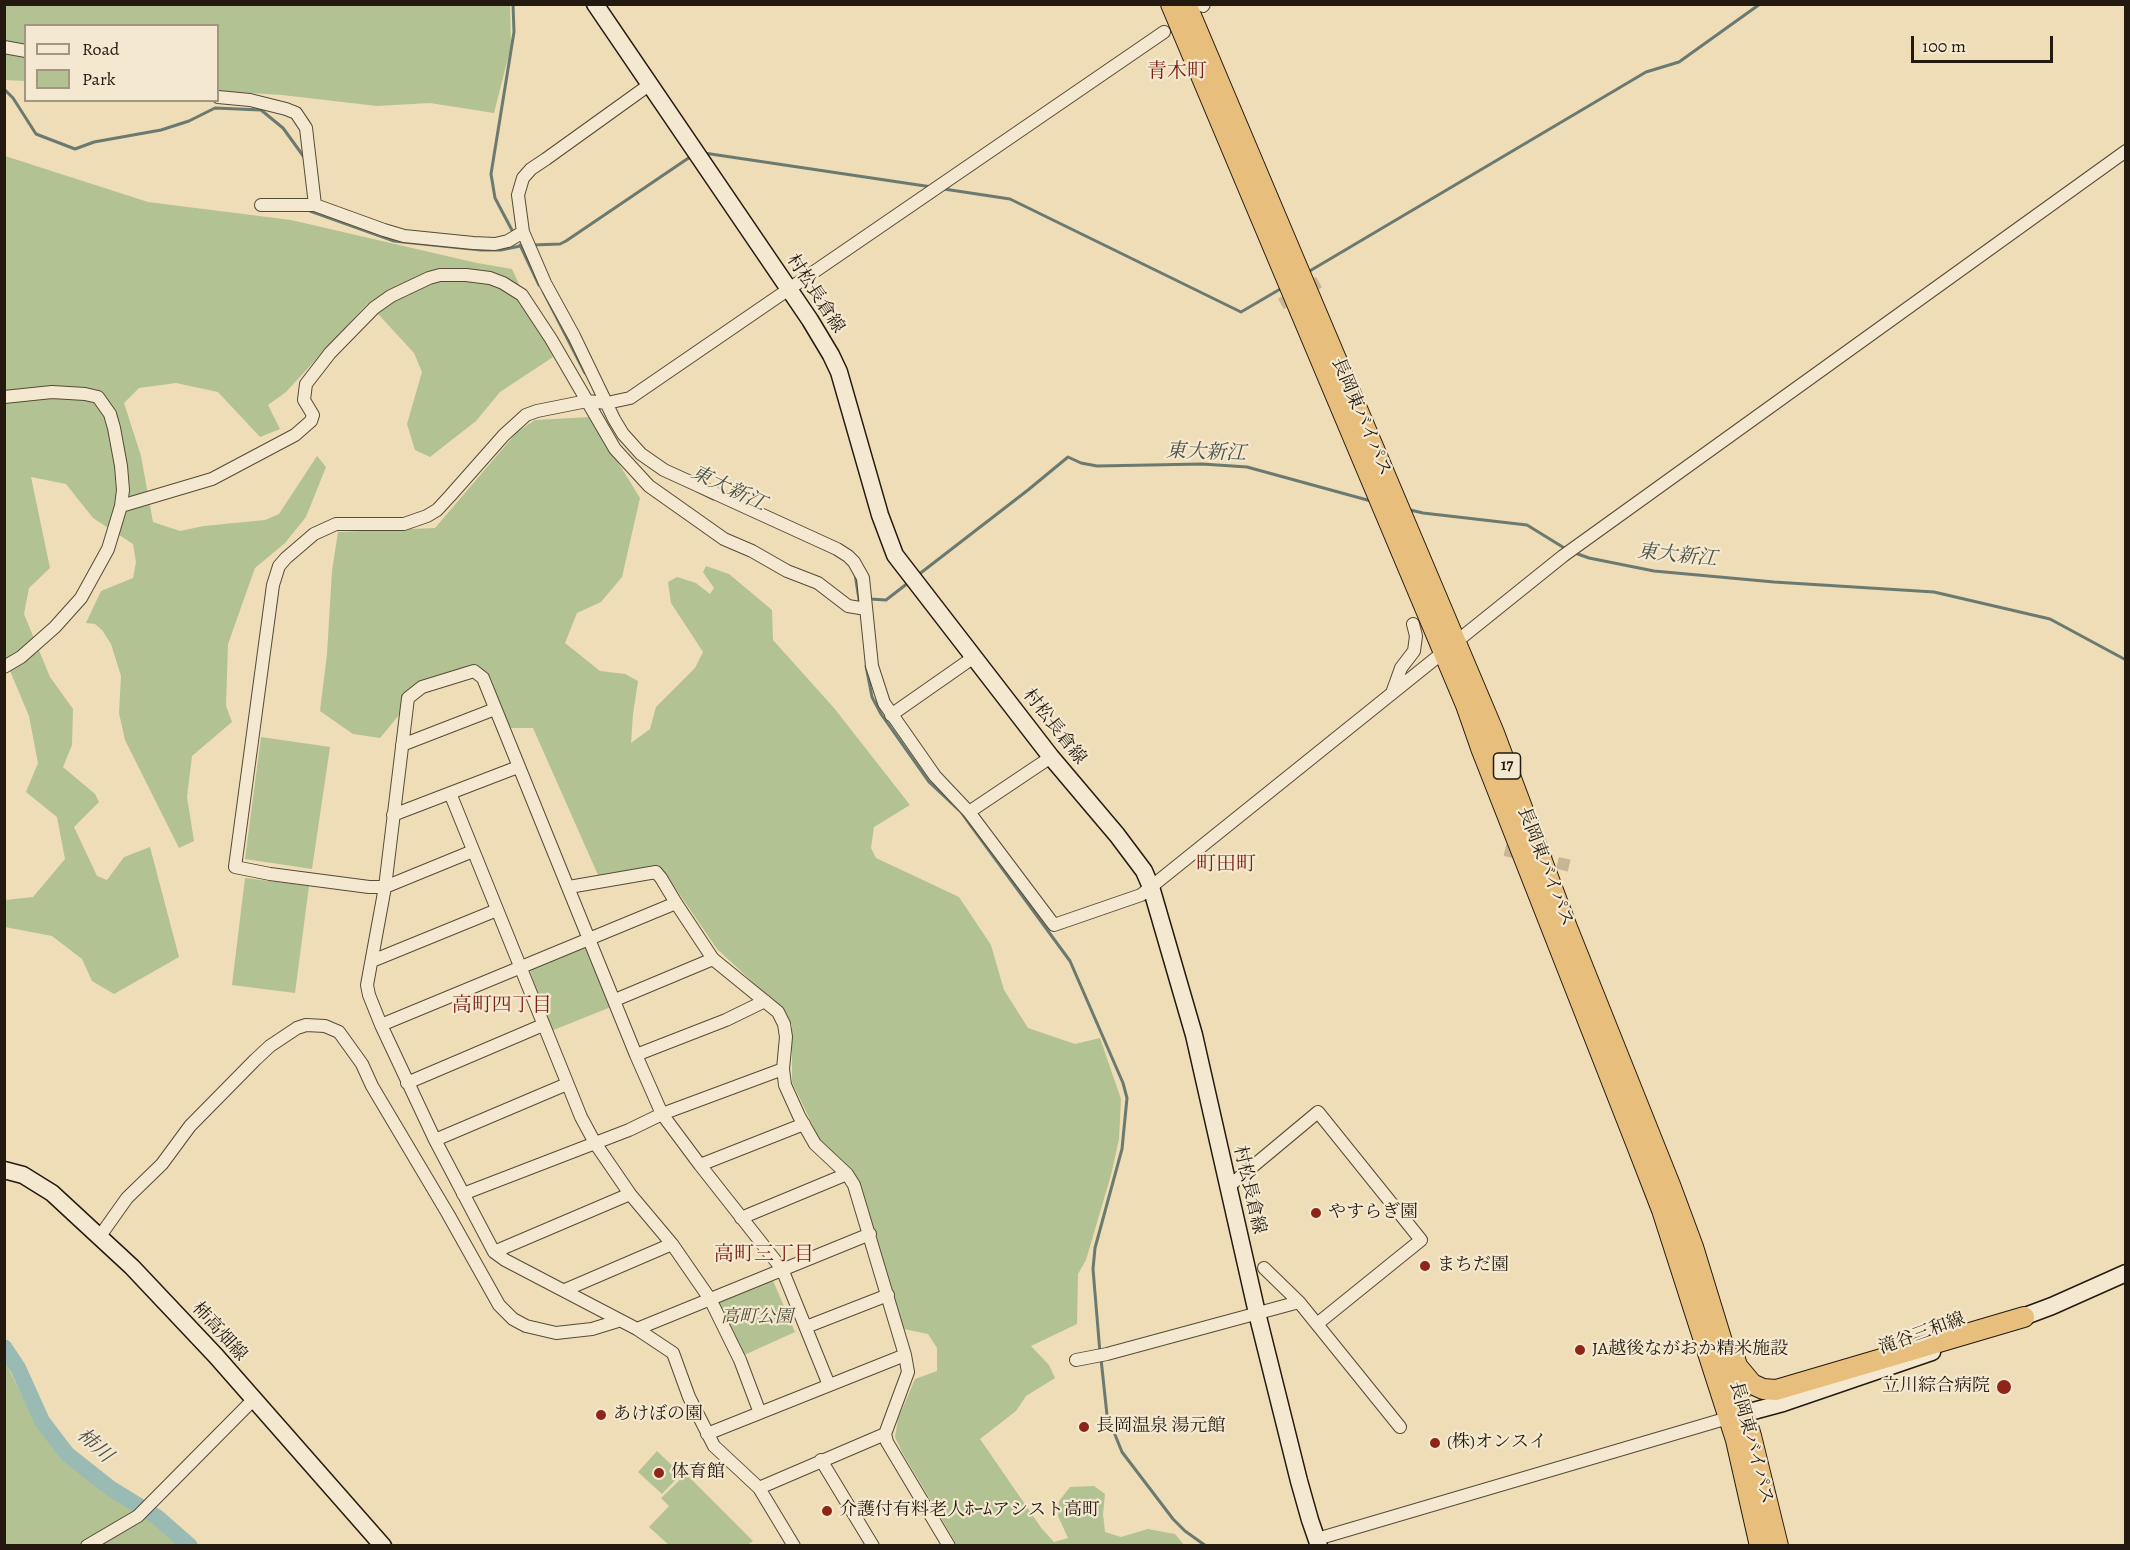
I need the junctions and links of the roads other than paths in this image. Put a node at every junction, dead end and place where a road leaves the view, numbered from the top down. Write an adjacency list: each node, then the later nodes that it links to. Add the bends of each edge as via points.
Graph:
1 (595, 4): 7 (main road, 村松長倉線)
2 (1171, 4): 20 (highway, 長岡東バイパス / 17)
3 (1198, 5): 20 (highway, 長岡東バイパス / 17)
4 (1164, 32): 13 (street)
5 (4, 47): 6 (street)
6 (24, 51)
7 (649, 85): 12 (street, via 531,169 518,195); 13 (main road, 村松長倉線)
8 (219, 97): 11 (street, via 250,100 296,113 306,128)
9 (2126, 151): 20 (street, via 1563,556)
10 (261, 205): 11 (street)
11 (315, 205): 12 (street, via 404,236 495,244)
12 (523, 232): 16 (street, via 545,284)
13 (789, 290): 16 (street, via 630,398); 21 (main road, 村松長倉線, via 839,372 895,555)
14 (4, 397): 17 (street, via 52,392 98,397 114,428 121,466)
15 (587, 401): 16 (street); 17 (street, via 522,295 490,278 440,275 391,296 374,308 330,353 306,384 304,400 313,415 296,435 212,479); 18 (street, via 615,449 658,493 724,539 818,583 848,606); 33 (street, via 526,415 427,516 404,524 348,523 325,528 279,566 273,585 235,867)
16 (607, 403): 18 (street, via 623,434 652,463 848,556 863,578)
17 (122, 506): 22 (street, via 105,556 81,598 55,627)
18 (866, 609): 25 (street, via 872,666)
19 (1413, 624): 23 (street, via 1414,651 1401,668)
20 (1450, 647): 23 (street); 64 (highway, 長岡東バイパス / 17, via 1494,733); 84 (highway, 長岡東バイパス / 17, via 1466,705 1662,1210)
21 (974, 657): 25 (street); 27 (main road, 村松長倉線)
22 (4, 667)
23 (1392, 694): 35 (street)
24 (495, 710): 26 (street); 26 (street, via 483,678 474,671 433,682 408,698); 28 (street)
25 (891, 715): 30 (street, via 935,776)
26 (402, 745): 31 (street)
27 (1051, 757): 30 (street); 35 (main road, 村松長倉線, via 1117,835)
28 (518, 767): 29 (street); 34 (street)
29 (450, 793): 31 (street); 32 (street)
30 (969, 812): 35 (street, via 1054,925 1128,901)
31 (393, 815): 33 (street)
32 (473, 851): 33 (street); 37 (street)
33 (385, 887): 40 (street)
34 (569, 887): 36 (street, via 656,872); 38 (street)
35 (1152, 887): 57 (main road, 村松長倉線, via 1194,1035)
36 (676, 903): 38 (street); 39 (street)
37 (497, 910): 40 (street); 41 (street)
38 (590, 940): 41 (street); 42 (street)
39 (714, 959): 42 (street); 43 (street)
40 (372, 961): 44 (street, via 367,985)
41 (520, 967): 44 (street); 45 (street)
42 (615, 1000): 46 (street)
43 (765, 1001): 46 (street); 47 (street, via 778,1012 784,1024)
44 (381, 1024): 48 (street)
45 (543, 1025): 48 (street); 49 (street)
46 (636, 1055): 50 (street)
47 (783, 1069): 50 (street); 51 (street, via 785,1085)
48 (407, 1083): 52 (street)
49 (567, 1084): 52 (street); 53 (street)
50 (662, 1114): 53 (street); 54 (street)
51 (804, 1124): 54 (street); 56 (street, via 815,1144)
52 (435, 1140): 58 (street)
53 (595, 1143): 58 (street); 59 (street)
54 (700, 1165): 60 (street)
55 (4, 1170): 62 (main road, 柿高畑線, via 23,1175 52,1193)
56 (847, 1174): 60 (street); 61 (street)
57 (1228, 1187): 73 (main road, 村松長倉線); 76 (street, via 1318,1112 1422,1240)
58 (464, 1194): 65 (street)
59 (630, 1194): 63 (street); 65 (street)
60 (741, 1218): 67 (street)
61 (870, 1234): 67 (street); 70 (street)
62 (100, 1236): 75 (street, via 127,1198 162,1164 190,1126 255,1060 297,1028 315,1025 339,1032 349,1043 499,1305 513,1319 556,1333); 82 (main road, 柿高畑線, via 178,1315)
63 (672, 1244): 69 (street); 71 (street)
64 (1693, 1247): 74 (highway, via 1723,1316 1737,1366 1752,1384 1763,1389 1788,1388); 84 (highway, 長岡東バイパス / 17)
65 (494, 1252): 69 (street)
66 (1264, 1268): 72 (street)
67 (782, 1269): 71 (street); 77 (street)
68 (2126, 1273): 74 (main road, 滝谷三和線)
69 (565, 1290): 75 (street)
70 (888, 1295): 77 (street); 79 (street)
71 (710, 1299): 78 (street); 83 (street)
72 (1299, 1302): 73 (street); 76 (street)
73 (1257, 1313): 80 (street); 90 (main road, 村松長倉線)
74 (2024, 1317): 84 (main road, 滝谷三和線, via 1908,1362)
75 (618, 1321): 78 (street)
76 (1317, 1324): 85 (street)
77 (806, 1327): 81 (street)
78 (637, 1329): 86 (street, via 673,1353)
79 (905, 1355): 81 (street); 87 (street, via 908,1372)
80 (1076, 1360)
81 (829, 1385): 83 (street)
82 (253, 1400): 91 (street, via 138,1516); 92 (main road, 柿高畑線)
83 (760, 1413): 86 (street)
84 (1735, 1416): 90 (street); 96 (highway, 長岡東バイパス / 17, via 1736,1440); 97 (highway, 長岡東バイパス / 17, via 1751,1436)
85 (1400, 1427)
86 (707, 1434): 89 (street, via 714,1446)
87 (885, 1434): 88 (street); 95 (street)
88 (821, 1460): 89 (street); 94 (street)
89 (759, 1488): 93 (street)
90 (1318, 1542)
91 (87, 1545)
92 (383, 1545)
93 (794, 1545)
94 (873, 1545)
95 (949, 1545)
96 (1760, 1545)
97 (1778, 1545)

